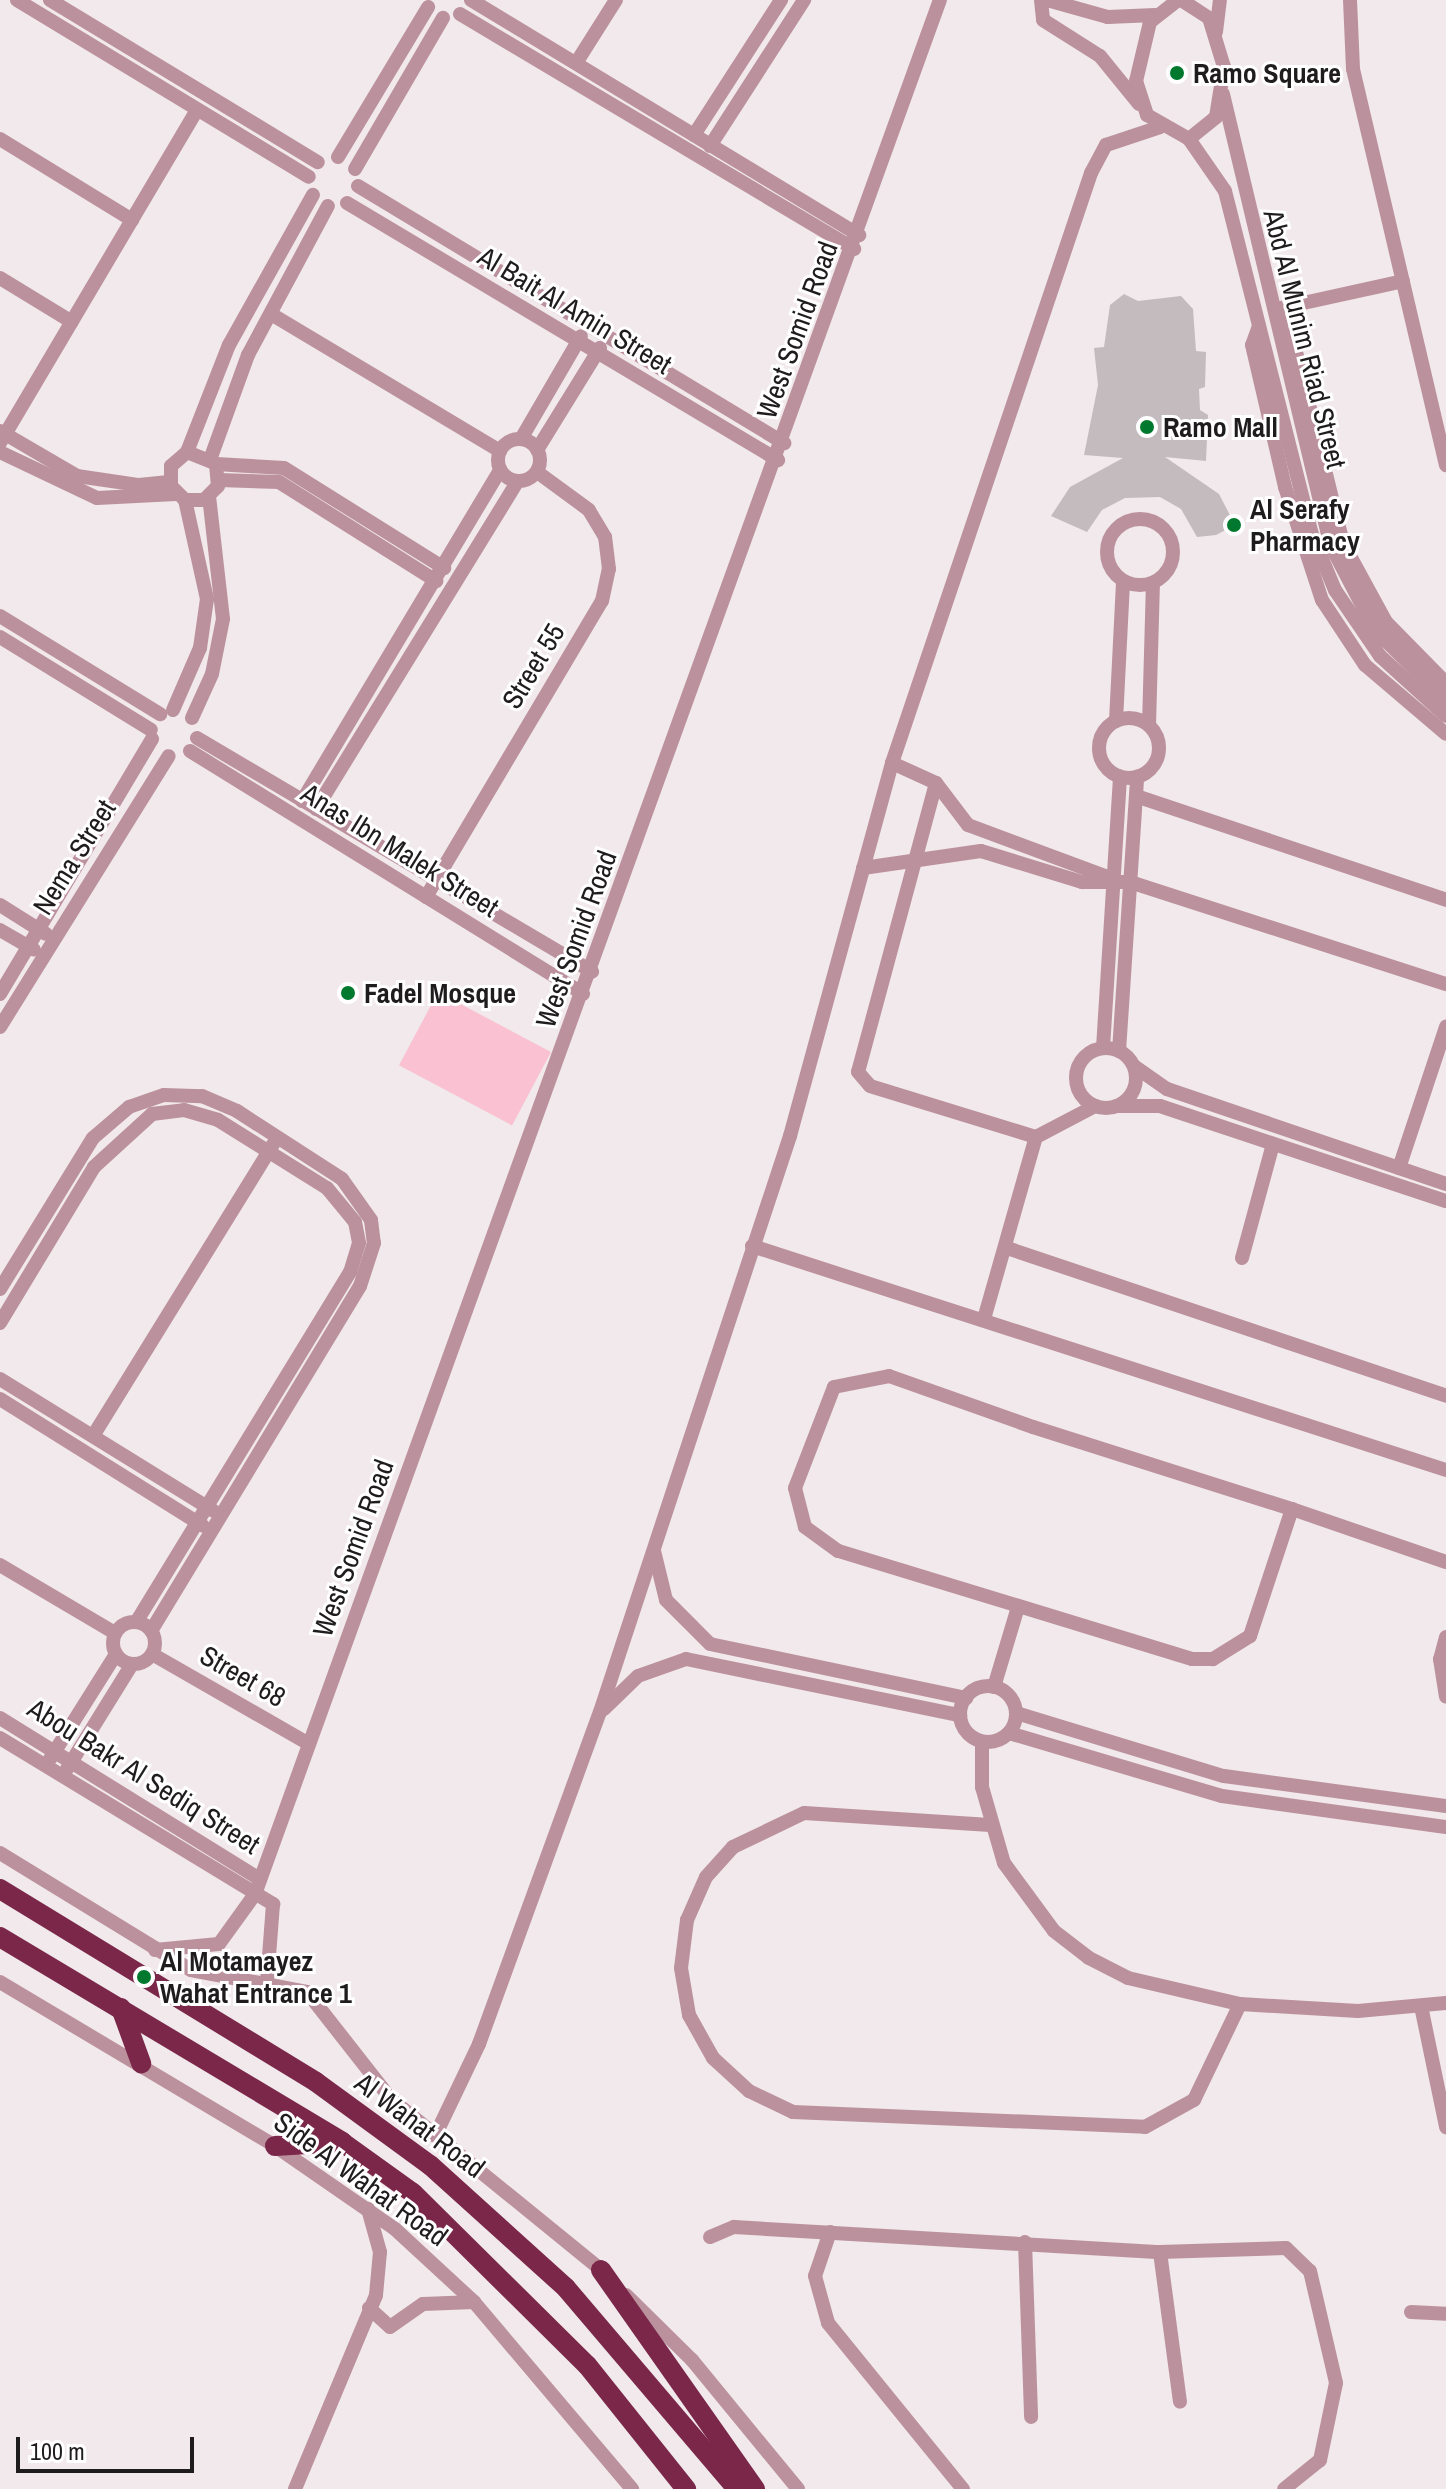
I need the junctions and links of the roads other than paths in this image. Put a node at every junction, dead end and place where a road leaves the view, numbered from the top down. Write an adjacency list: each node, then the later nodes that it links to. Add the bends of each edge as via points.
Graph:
1 (17, 0): 18 (street)
2 (50, 0): 26 (street)
3 (616, 0): 16 (street)
4 (781, 0): 23 (street)
5 (804, 0): 23 (street)
6 (940, 0): 34 (street, West Somid Road)
7 (1041, 0): 19 (street, via 1043,20 1100,56)
8 (1047, 0): 12 (street, via 1108,17)
9 (1220, 0): 15 (street)
10 (1350, 0): 36 (street, via 1353,69)
11 (427, 4): 14 (street); 25 (street)
12 (1170, 4): 15 (street, via 1195,4); 19 (street, via 1136,63)
13 (466, 5): 14 (street); 16 (street); 24 (street)
14 (443, 18): 27 (street)
15 (1216, 32): 17 (street)
16 (578, 60): 23 (street)
17 (1223, 94): 22 (street, via 1204,133); 37 (street, Abd Al Munim Riad Street)
18 (197, 110): 28 (street); 33 (street)
19 (1147, 115): 20 (street)
20 (1160, 127): 22 (street); 80 (street, via 1106,145 1091,173)
21 (0, 139): 33 (street)
22 (1189, 139): 39 (street, Abd Al Munim Riad Street, via 1225,191)
23 (702, 141): 24 (street); 34 (street)
24 (694, 156): 34 (street)
25 (338, 157): 26 (street); 27 (street)
26 (318, 162): 28 (street)
27 (355, 169): 29 (street)
28 (309, 177): 30 (street)
29 (358, 186): 31 (street); 41 (street, Al Bait Al Amin Street)
30 (313, 195): 32 (street); 52 (street, via 229,345)
31 (347, 203): 32 (street); 43 (street, Al Bait Al Amin Street)
32 (328, 206): 38 (street)
33 (132, 220): 40 (street)
34 (856, 242): 48 (street, West Somid Road)
35 (0, 278): 40 (street)
36 (1403, 281): 37 (street); 55 (street)
37 (1279, 308): 39 (street); 62 (street, Abd Al Munim Riad Street)
38 (271, 314): 50 (street); 53 (street)
39 (1257, 320): 45 (street, Abd Al Munim Riad Street)
40 (72, 322): 46 (street)
41 (588, 326): 42 (street, Al Bait Al Amin Street); 43 (street)
42 (606, 336): 44 (street); 48 (street, Al Bait Al Amin Street)
43 (577, 342): 44 (street, Al Bait Al Amin Street); 47 (street)
44 (597, 354): 49 (street); 54 (street, Al Bait Al Amin Street)
45 (1269, 390): 72 (street, Abd Al Munim Riad Street, via 1311,532 1335,590 1398,677); 76 (street, via 1292,518 1322,600 1365,665)
46 (2, 436): 60 (street, via 89,479)
47 (521, 439): 49 (street); 50 (street)
48 (784, 443): 54 (street, West Somid Road)
49 (537, 450): 57 (street)
50 (500, 451): 56 (street)
51 (0, 452): 60 (street, via 97,498)
52 (187, 452): 53 (street); 60 (street, via 171,466)
53 (214, 460): 58 (street); 63 (street, via 284,468)
54 (778, 460): 102 (street, West Somid Road)
55 (1446, 465)
56 (500, 470): 59 (street); 63 (street)
57 (537, 472): 59 (street); 92 (street, Street 55, via 589,510 605,537 609,569 602,601)
58 (219, 480): 61 (street); 63 (street, via 279,482)
59 (517, 482): 66 (street)
60 (177, 492): 61 (street); 71 (street, via 205,566 206,616)
61 (209, 497): 73 (street, via 223,619 212,674)
62 (1323, 499): 69 (street, via 1360,581 1396,633); 70 (street, Abd Al Munim Riad Street, via 1350,588 1375,630)
63 (440, 575): 66 (street); 85 (street)
64 (1123, 581): 65 (street); 65 (street, via 1109,566 1107,545 1117,527 1136,518 1165,529 1173,549 1169,569); 74 (street)
65 (1153, 583): 75 (street)
66 (452, 585): 85 (street)
67 (0, 616): 71 (street)
68 (0, 637): 77 (street)
69 (1446, 683)
70 (1446, 700)
71 (167, 712): 73 (street); 77 (street)
72 (1446, 716)
73 (192, 718): 78 (street)
74 (1116, 721): 75 (street); 81 (street, via 1102,735 1100,755)
75 (1149, 725): 82 (street, via 1158,759)
76 (1446, 734)
77 (151, 735): 79 (street); 97 (street, Nema Street)
78 (193, 744): 79 (street); 85 (street, Anas Ibn Malek Street); 86 (street, Anas Ibn Malek Street)
79 (169, 756): 99 (street, Nema Street)
80 (892, 763): 83 (street); 90 (street)
81 (1120, 777): 82 (street); 91 (street)
82 (1137, 777): 84 (street)
83 (936, 783): 87 (street); 89 (street)
84 (1136, 796): 93 (street); 95 (street)
85 (309, 805): 86 (street); 92 (street, Anas Ibn Malek Street)
86 (299, 820): 94 (street, Anas Ibn Malek Street)
87 (968, 825): 88 (street); 91 (street)
88 (963, 849): 89 (street); 91 (street, via 1082,882)
89 (914, 860): 90 (street); 114 (street, via 858,1072 870,1086)
90 (863, 868): 122 (street, via 800,1104)
91 (1113, 879): 93 (street); 108 (street)
92 (435, 882): 94 (street, Street 55); 102 (street, Anas Ibn Malek Street)
93 (1130, 882): 103 (street); 109 (street)
94 (426, 897): 105 (street, Anas Ibn Malek Street)
95 (1446, 900)
96 (0, 905): 97 (street)
97 (39, 929): 99 (street); 100 (street, Nema Street)
98 (0, 930): 100 (street)
99 (53, 939): 101 (street, Nema Street)
100 (28, 947): 101 (street); 104 (street, Nema Street)
101 (43, 955): 106 (street, Nema Street)
102 (592, 972): 105 (street, West Somid Road)
103 (1446, 984)
104 (0, 994)
105 (583, 994): 160 (street, West Somid Road)
106 (0, 1027)
107 (1446, 1027): 117 (street)
108 (1103, 1048): 109 (street); 111 (street, via 1082,1059 1076,1074 1082,1097)
109 (1119, 1051): 110 (street)
110 (1134, 1066): 112 (street, via 1133,1090); 117 (street, via 1167,1089)
111 (1095, 1106): 112 (street); 114 (street)
112 (1117, 1106): 115 (street, via 1160,1106)
113 (278, 1136): 116 (street); 118 (street); 125 (street, via 202,1096 164,1095 129,1107 85,1147)
114 (1036, 1137): 123 (street)
115 (1273, 1144): 121 (street); 124 (street)
116 (269, 1151): 120 (street); 128 (street, via 196,1111 141,1118 94,1167); 132 (street)
117 (1399, 1168): 119 (street)
118 (337, 1176): 120 (street); 126 (street, via 358,1198 374,1232 365,1276)
119 (1446, 1184)
120 (327, 1188): 126 (street, via 350,1213 359,1243)
121 (1446, 1201)
122 (752, 1246): 127 (street); 139 (street)
123 (1007, 1248): 127 (street); 130 (street)
124 (1242, 1258)
125 (0, 1289)
126 (340, 1303): 134 (street); 136 (street)
127 (984, 1319): 133 (street)
128 (0, 1323)
129 (0, 1379): 132 (street)
130 (1446, 1396)
131 (0, 1399): 137 (street)
132 (93, 1436): 134 (street)
133 (1446, 1470)
134 (207, 1507): 136 (street); 137 (street)
135 (1292, 1509): 140 (street); 142 (street, via 1250,1636 1213,1659 1170,1655); 142 (street, via 889,1376 834,1387 795,1488 805,1527 838,1551)
136 (221, 1516): 138 (street)
137 (197, 1523): 138 (street); 143 (street)
138 (211, 1531): 144 (street)
139 (653, 1548): 152 (street, via 666,1600 710,1644); 153 (street)
140 (1446, 1562)
141 (0, 1565): 145 (street)
142 (1018, 1607): 150 (street)
143 (136, 1622): 144 (street); 145 (street)
144 (151, 1631): 148 (street)
145 (115, 1633): 147 (street)
146 (1446, 1637): 151 (street, via 1440,1659)
147 (116, 1654): 149 (street); 161 (street)
148 (152, 1654): 149 (street); 160 (street, Street 68)
149 (132, 1664): 162 (street)
150 (994, 1687): 152 (street); 154 (street, via 1009,1696)
151 (1446, 1697)
152 (966, 1698): 155 (street)
153 (600, 1712): 155 (street, via 638,1676 686,1659); 182 (street, via 479,2044)
154 (1016, 1713): 157 (street); 165 (street, via 1224,1776)
155 (960, 1715): 159 (street)
156 (0, 1718): 161 (street, Abou Bakr Al Sediq Street)
157 (1009, 1733): 159 (street); 167 (street, via 1222,1796)
158 (0, 1738): 163 (street, Abou Bakr Al Sediq Street)
159 (982, 1742): 166 (street)
160 (309, 1744): 169 (street, West Somid Road)
161 (55, 1751): 162 (street, Abou Bakr Al Sediq Street); 163 (street)
162 (71, 1762): 164 (street); 169 (street, Abou Bakr Al Sediq Street)
163 (46, 1766): 164 (street, Abou Bakr Al Sediq Street)
164 (63, 1776): 171 (street, Abou Bakr Al Sediq Street)
165 (1446, 1806)
166 (990, 1825): 177 (street, via 1024,1897 1089,1958 1128,1978); 177 (street, via 804,1813 733,1847 706,1877 687,1920 681,1968 689,2015 713,2058 749,2091 793,2112 1145,2127 1194,2100)
167 (1446, 1827)
168 (0, 1853): 173 (street)
169 (260, 1879): 171 (street, West Somid Road)
170 (0, 1889): 200 (highway, Al Wahat Road, via 316,2082 430,2165 566,2288)
171 (255, 1894): 173 (street, West Somid Road, via 219,1944); 175 (street, via 275,1907 264,1953)
172 (0, 1937): 179 (highway, Al Wahat Road)
173 (155, 1950): 175 (street, via 207,1976)
174 (0, 1982): 180 (street, Side Al Wahat Road)
175 (267, 1982): 182 (street, via 313,1997 364,2072)
176 (1446, 2003): 178 (street)
177 (1240, 2004): 178 (street, via 1358,2011)
178 (1421, 2006): 181 (street)
179 (121, 2008): 180 (highway); 183 (highway, Al Wahat Road)
180 (141, 2063): 184 (street, Side Al Wahat Road)
181 (1446, 2127)
182 (435, 2136): 190 (street)
183 (342, 2142): 184 (highway); 199 (highway, Al Wahat Road, via 413,2193 552,2328)
184 (275, 2146): 185 (street, Side Al Wahat Road)
185 (368, 2209): 191 (street, Side Al Wahat Road); 192 (street, via 381,2267)
186 (830, 2232): 187 (street, via 734,2227); 188 (street); 203 (street, via 815,2276 828,2323)
187 (710, 2237)
188 (1025, 2242): 189 (street); 196 (street)
189 (1160, 2252): 195 (street); 204 (street, via 1269,2245 1300,2257 1310,2271 1336,2383 1336,2411 1320,2460)
190 (601, 2270): 201 (highway); 202 (street, via 692,2360)
191 (474, 2302): 192 (street, via 423,2304 390,2327); 198 (street, Side Al Wahat Road)
192 (369, 2308): 197 (street)
193 (1411, 2312): 194 (street)
194 (1446, 2314)
195 (1180, 2402)
196 (1031, 2417)
197 (295, 2489)
198 (632, 2489)
199 (686, 2489)
200 (737, 2489)
201 (755, 2489)
202 (798, 2489)
203 (963, 2489)
204 (1284, 2489)

